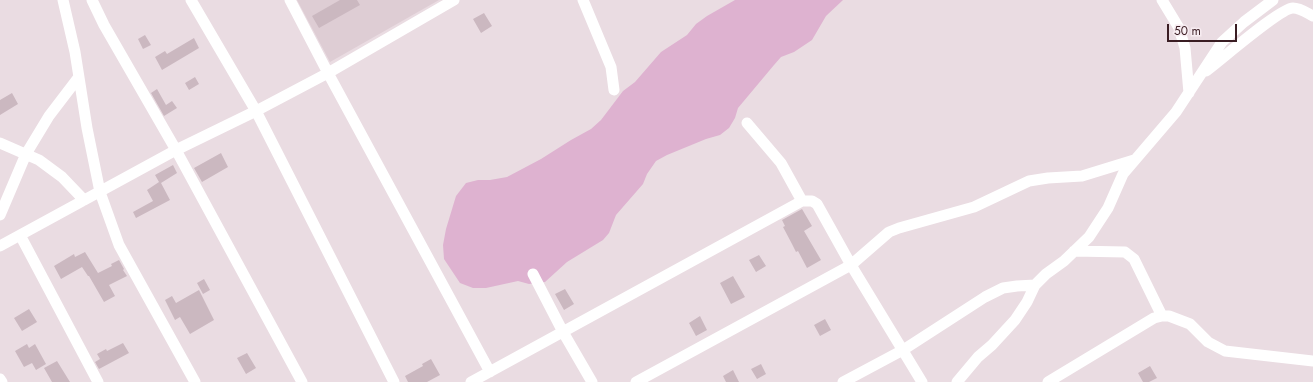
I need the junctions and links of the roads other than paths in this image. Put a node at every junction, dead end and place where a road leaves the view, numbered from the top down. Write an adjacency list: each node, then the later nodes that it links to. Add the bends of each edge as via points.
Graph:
1 (64, 0): 12 (street)
2 (92, 0): 18 (street)
3 (192, 0): 15 (street)
4 (290, 0): 10 (street)
5 (454, 0): 10 (street)
6 (583, 0): 13 (street, via 611,67)
7 (1162, 0): 14 (street, via 1179,28 1185,48)
8 (1273, 0): 11 (street, via 1222,42)
9 (1313, 16): 11 (street, via 1293,8 1284,11)
10 (328, 73): 15 (street); 35 (street)
11 (1200, 76): 14 (street)
12 (78, 78): 19 (street, via 49,116); 21 (street)
13 (614, 90)
14 (1189, 93): 20 (street, via 1176,112)
15 (256, 111): 18 (street); 41 (street)
16 (747, 124): 23 (street, via 781,163)
17 (0, 142): 19 (street)
18 (176, 150): 21 (street); 40 (street)
19 (26, 154): 22 (street, via 62,177); 24 (street)
20 (1134, 160): 27 (street, via 1123,174 1108,208 1089,237); 28 (street, via 1082,176 1029,181 974,207 899,228 889,232)
21 (100, 192): 22 (street); 39 (street, via 119,245)
22 (84, 200): 25 (street)
23 (802, 201): 28 (street, via 817,204); 32 (street)
24 (0, 215)
25 (20, 235): 26 (street); 38 (street)
26 (0, 246)
27 (1074, 251): 30 (street); 31 (street, via 1125,252 1130,255)
28 (851, 265): 33 (street); 44 (street)
29 (533, 274): 32 (street)
30 (1035, 285): 33 (street, via 1003,288); 47 (street, via 1015,320 965,371)
31 (1162, 316): 34 (street, via 1190,324 1208,342 1225,351); 48 (street, via 1154,318)
32 (563, 332): 35 (street); 43 (street)
33 (903, 350): 45 (street); 46 (street)
34 (1313, 361)
35 (490, 372): 42 (street)
36 (0, 379): 37 (street)
37 (2, 382)
38 (98, 382)
39 (195, 382)
40 (302, 382)
41 (394, 382)
42 (471, 382)
43 (592, 382)
44 (636, 382)
45 (843, 382)
46 (922, 382)
47 (958, 382)
48 (1048, 382)

